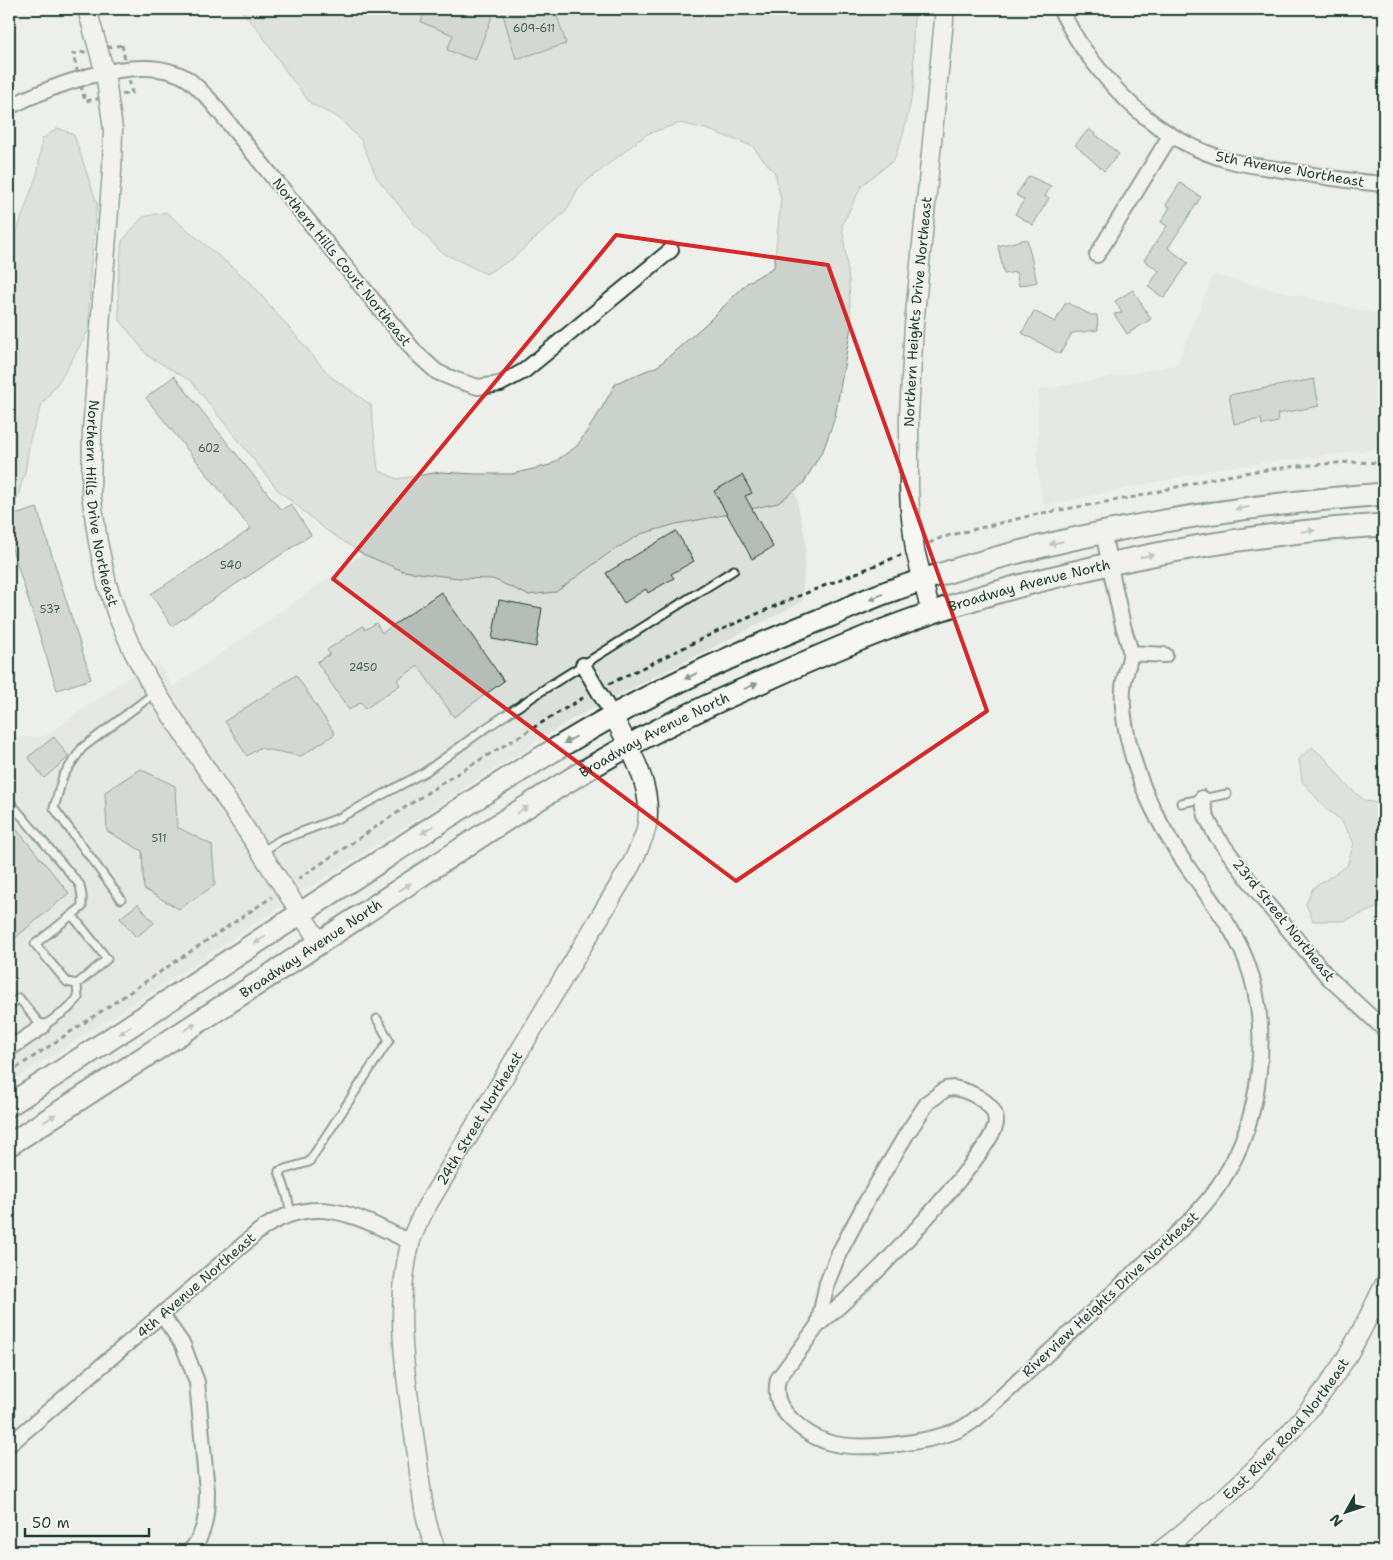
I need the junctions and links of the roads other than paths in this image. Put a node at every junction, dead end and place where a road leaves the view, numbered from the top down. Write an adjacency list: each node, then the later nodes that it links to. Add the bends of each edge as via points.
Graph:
1 (87, 9): 4 (street, Northern Hills Drive Northeast)
2 (944, 9): 15 (street, Northern Heights Drive Northeast, via 915,315 909,415 910,503)
3 (1060, 9): 6 (street, 5th Avenue Northeast, via 1084,50 1113,87)
4 (105, 73): 5 (street, Northern Hills Court Northeast, via 68,82); 8 (street, Northern Hills Court Northeast, via 138,67 160,68 194,84 416,353 438,372 478,387 500,384 524,371); 20 (street, Northern Hills Drive Northeast, via 113,129 112,171 92,431 91,494 107,584 117,615)
5 (9, 107)
6 (1170, 136): 7 (street, 5th Avenue Northeast, via 1229,160 1351,182); 9 (street)
7 (1384, 184)
8 (670, 250)
9 (1097, 255)
10 (1384, 494): 12 (main road, one-way to 12, via 1241,508)
11 (1384, 525): 13 (main road, Broadway Avenue North, one-way to 11, via 1221,542)
12 (1103, 532): 13 (street); 15 (main road, one-way to 15)
13 (1110, 564): 16 (main road, Broadway Avenue North, via 1029,582); 17 (street)
14 (734, 570): 19 (lane)
15 (922, 580): 16 (street, Northern Heights Drive Northeast); 21 (main road, one-way to 21, via 735,655)
16 (931, 613): 22 (main road, Broadway Avenue North, one-way to 16, via 710,704 805,662)
17 (1131, 653): 18 (street); 44 (street, Riverview Heights Drive Northeast, via 1123,685 1124,706 1129,743 1141,780 1160,826 1237,941 1252,980 1260,1034 1258,1080 1249,1119 1233,1160 1210,1197 1177,1234 1000,1398 960,1429 923,1440 869,1445 828,1442 812,1436 785,1414 778,1403 776,1390 785,1368)
18 (1166, 655)
19 (584, 665): 21 (street); 27 (lane, via 425,772 339,818 280,840)
20 (156, 692): 27 (street, Northern Hills Drive Northeast); 28 (lane, via 82,748 63,776 54,808)
21 (613, 716): 22 (street, 24th Street Northeast); 29 (main road, one-way to 29, via 512,776)
22 (628, 746): 31 (main road, Broadway Avenue North, one-way to 22); 41 (street, 24th Street Northeast, via 646,792 645,832 638,852 425,1209)
23 (1227, 794): 24 (lane)
24 (1202, 798): 26 (lane); 36 (street, 23rd Street Northeast, via 1215,834 1263,899 1328,977)
25 (9, 801): 30 (lane, via 80,884 82,907)
26 (1181, 803)
27 (261, 852): 29 (street, Northern Hills Drive Northeast)
28 (121, 899)
29 (301, 913): 31 (street, Northern Hills Drive Northeast); 38 (main road, one-way to 38)
30 (72, 915): 32 (lane, via 107,959); 32 (lane, via 35,944 68,982)
31 (320, 942): 39 (main road, Broadway Avenue North, one-way to 31)
32 (77, 984): 35 (lane, via 78,998)
33 (9, 1006): 35 (lane, via 19,998)
34 (377, 1019): 40 (lane, via 389,1040 309,1162 279,1171)
35 (42, 1027): 37 (street)
36 (1384, 1028)
37 (9, 1049)
38 (9, 1105)
39 (9, 1145)
40 (291, 1214): 41 (street, 4th Avenue Northeast, via 332,1210 376,1225); 43 (street, 4th Avenue Northeast, via 259,1231)
41 (410, 1242): 47 (street, 24th Street Northeast, via 402,1303 406,1378 424,1506)
42 (1384, 1285): 48 (street, East River Road Northeast, via 1341,1366 1300,1421 1222,1500)
43 (162, 1315): 45 (street, 4th Avenue Northeast); 46 (street, via 183,1345 197,1382 207,1509 200,1536)
44 (818, 1325): 44 (street, Riverview Heights Drive Northeast, via 882,1266 986,1145 996,1122 994,1113 977,1095 966,1090 946,1089 928,1102 919,1114 839,1253 827,1282)
45 (9, 1445)
46 (190, 1551)
47 (436, 1551)
48 (1160, 1551)

